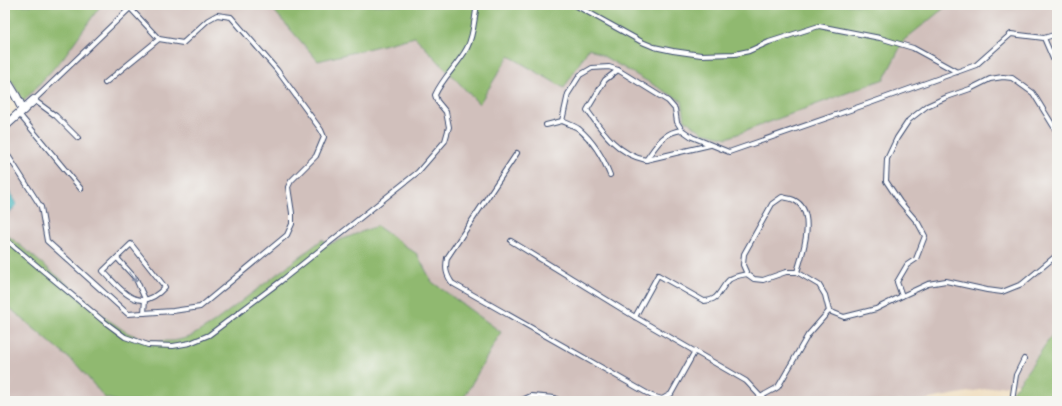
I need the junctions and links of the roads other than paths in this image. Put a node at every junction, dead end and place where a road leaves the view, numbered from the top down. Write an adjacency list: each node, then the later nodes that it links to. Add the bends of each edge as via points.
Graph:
1 (477, 5): 25 (lane, via 472,37 460,60 440,84 435,95 446,112 449,127 445,141 418,172 281,281 208,335 190,343 173,346 148,345 125,337)
2 (575, 5): 8 (lane, via 642,42 673,51 701,55 735,54 819,26 880,38 913,48)
3 (1057, 34): 4 (lane)
4 (1044, 38): 6 (lane); 8 (lane, via 1011,34 976,65)
5 (159, 39): 10 (lane); 11 (lane, via 130,8); 34 (lane, via 184,43 208,20 217,15 231,17 277,70 321,130 324,138 316,156 288,187 292,224 287,235 200,307)
6 (1057, 68)
7 (618, 70): 13 (lane, via 609,67 592,68 580,75 568,94); 16 (lane, via 668,101 676,109); 22 (lane, via 605,80 587,110 617,146 636,158)
8 (957, 72): 19 (lane, via 729,152)
9 (5, 78): 12 (street, via 16,96)
10 (105, 83)
11 (34, 100): 12 (street); 18 (lane, via 56,116)
12 (21, 112): 15 (street); 24 (lane)
13 (562, 121): 14 (lane); 23 (lane, via 579,128 605,161)
14 (546, 125)
15 (5, 126)
16 (682, 130): 19 (lane); 22 (lane, via 673,131 662,138)
17 (1057, 132): 31 (lane, via 1032,94 1012,78 1003,77 990,79 926,106 909,120 887,159 886,181 918,223 924,236 916,259 906,265 897,282)
18 (78, 138)
19 (710, 145): 22 (lane)
20 (5, 153): 34 (lane, via 41,207 47,241 128,314)
21 (517, 153): 36 (lane, via 447,258 445,268 452,283 662,400 671,394)
22 (646, 160)
23 (610, 175)
24 (81, 189)
25 (5, 239)
26 (511, 241): 35 (lane)
27 (1057, 255): 31 (lane, via 1022,284 1002,292 946,281 928,284)
28 (117, 258): 32 (lane, one-way to 32, via 136,280); 32 (lane, via 103,271 127,295 133,299); 32 (lane, via 131,244 164,287 154,297)
29 (797, 272): 30 (lane, via 786,272 763,280 754,279); 30 (lane, via 808,227 807,216 802,206 794,200 782,197 772,204 744,254 743,265); 33 (lane, via 819,285 825,295)
30 (748, 274): 35 (lane, via 734,277 712,301 704,302 658,275)
31 (902, 296): 33 (lane, via 876,309 844,318)
32 (145, 299): 34 (lane)
33 (828, 311): 38 (lane, via 808,335 778,387)
34 (144, 313)
35 (635, 317): 36 (lane)
36 (695, 351): 38 (lane, via 746,381)
37 (1024, 359): 42 (lane, via 1016,375)
38 (760, 396): 41 (lane)
39 (520, 401): 40 (lane, via 531,396 555,398)
40 (559, 401)
41 (757, 401)
42 (1012, 401)

